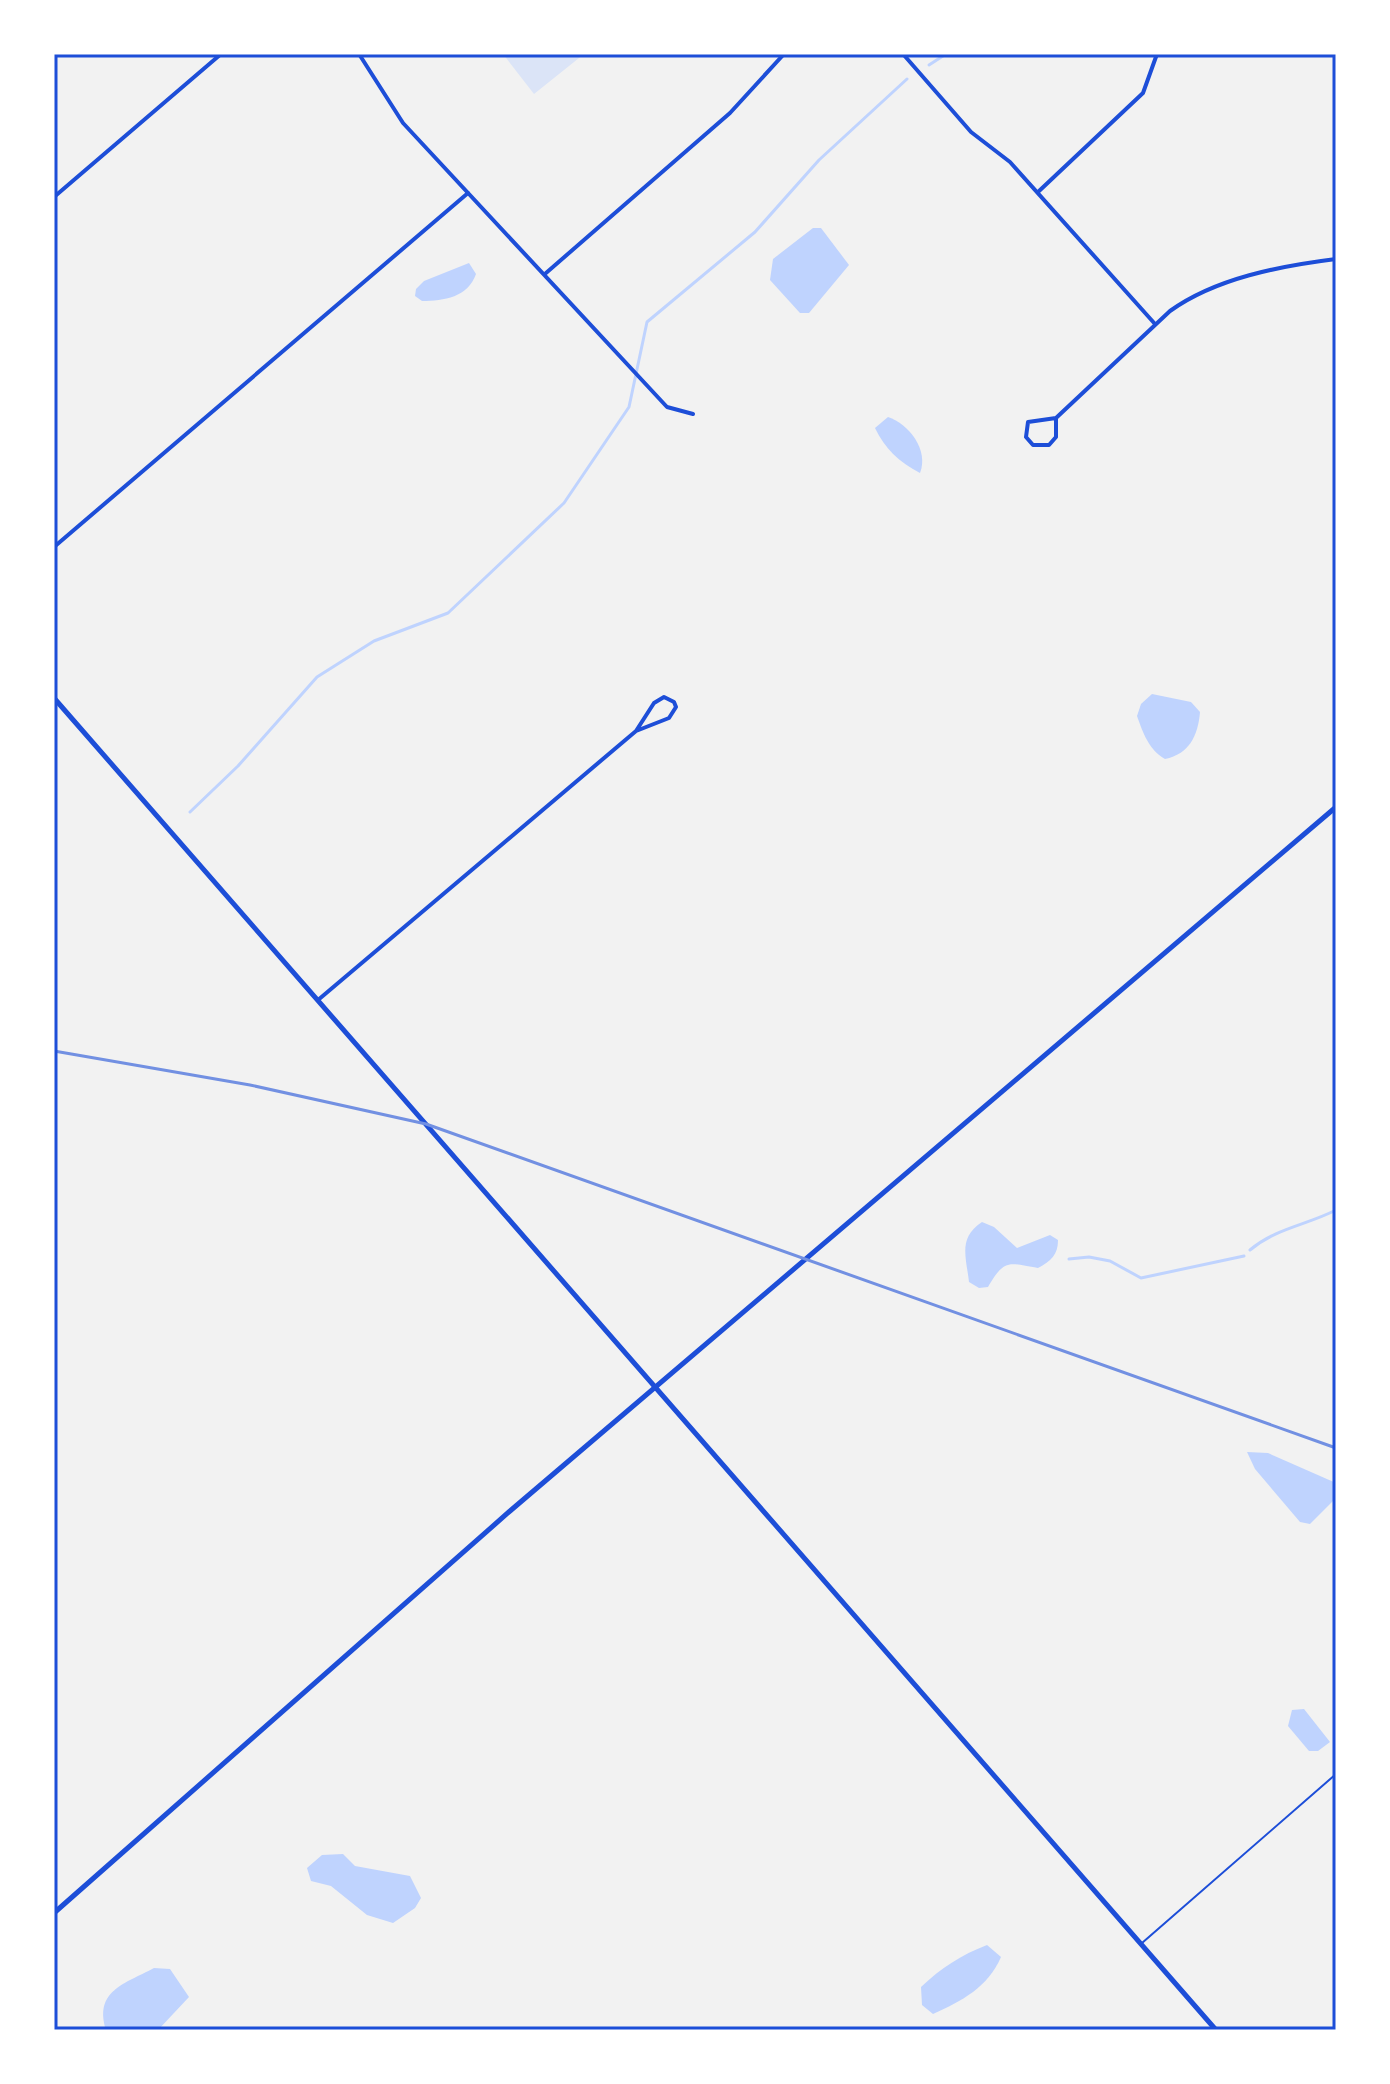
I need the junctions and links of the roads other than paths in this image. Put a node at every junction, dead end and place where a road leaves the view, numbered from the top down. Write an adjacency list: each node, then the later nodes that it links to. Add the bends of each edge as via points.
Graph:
1 (221, 54): 8 (street)
2 (359, 54): 7 (street, via 403,123)
3 (784, 54): 10 (street, via 730,113)
4 (903, 54): 6 (street, via 971,132 1010,162)
5 (1157, 54): 6 (street, via 1143,93)
6 (1037, 192): 11 (street)
7 (468, 193): 10 (street); 14 (street)
8 (54, 197)
9 (1336, 259): 11 (street, via 1217,285)
10 (546, 273): 12 (street, via 667,407)
11 (1155, 324): 13 (street)
12 (693, 414)
13 (1056, 418): 13 (street, via 1056,437 1049,445 1033,445 1026,437 1028,422)
14 (54, 547)
15 (54, 698): 18 (street)
16 (636, 731): 16 (street, via 669,718 674,702 664,697 654,703); 18 (street)
17 (1336, 807): 19 (street)
18 (318, 1000): 19 (street)
19 (656, 1387): 21 (street); 22 (street)
20 (1336, 1774): 22 (lane)
21 (54, 1913)
22 (1141, 1944): 23 (street)
23 (1216, 2030)

